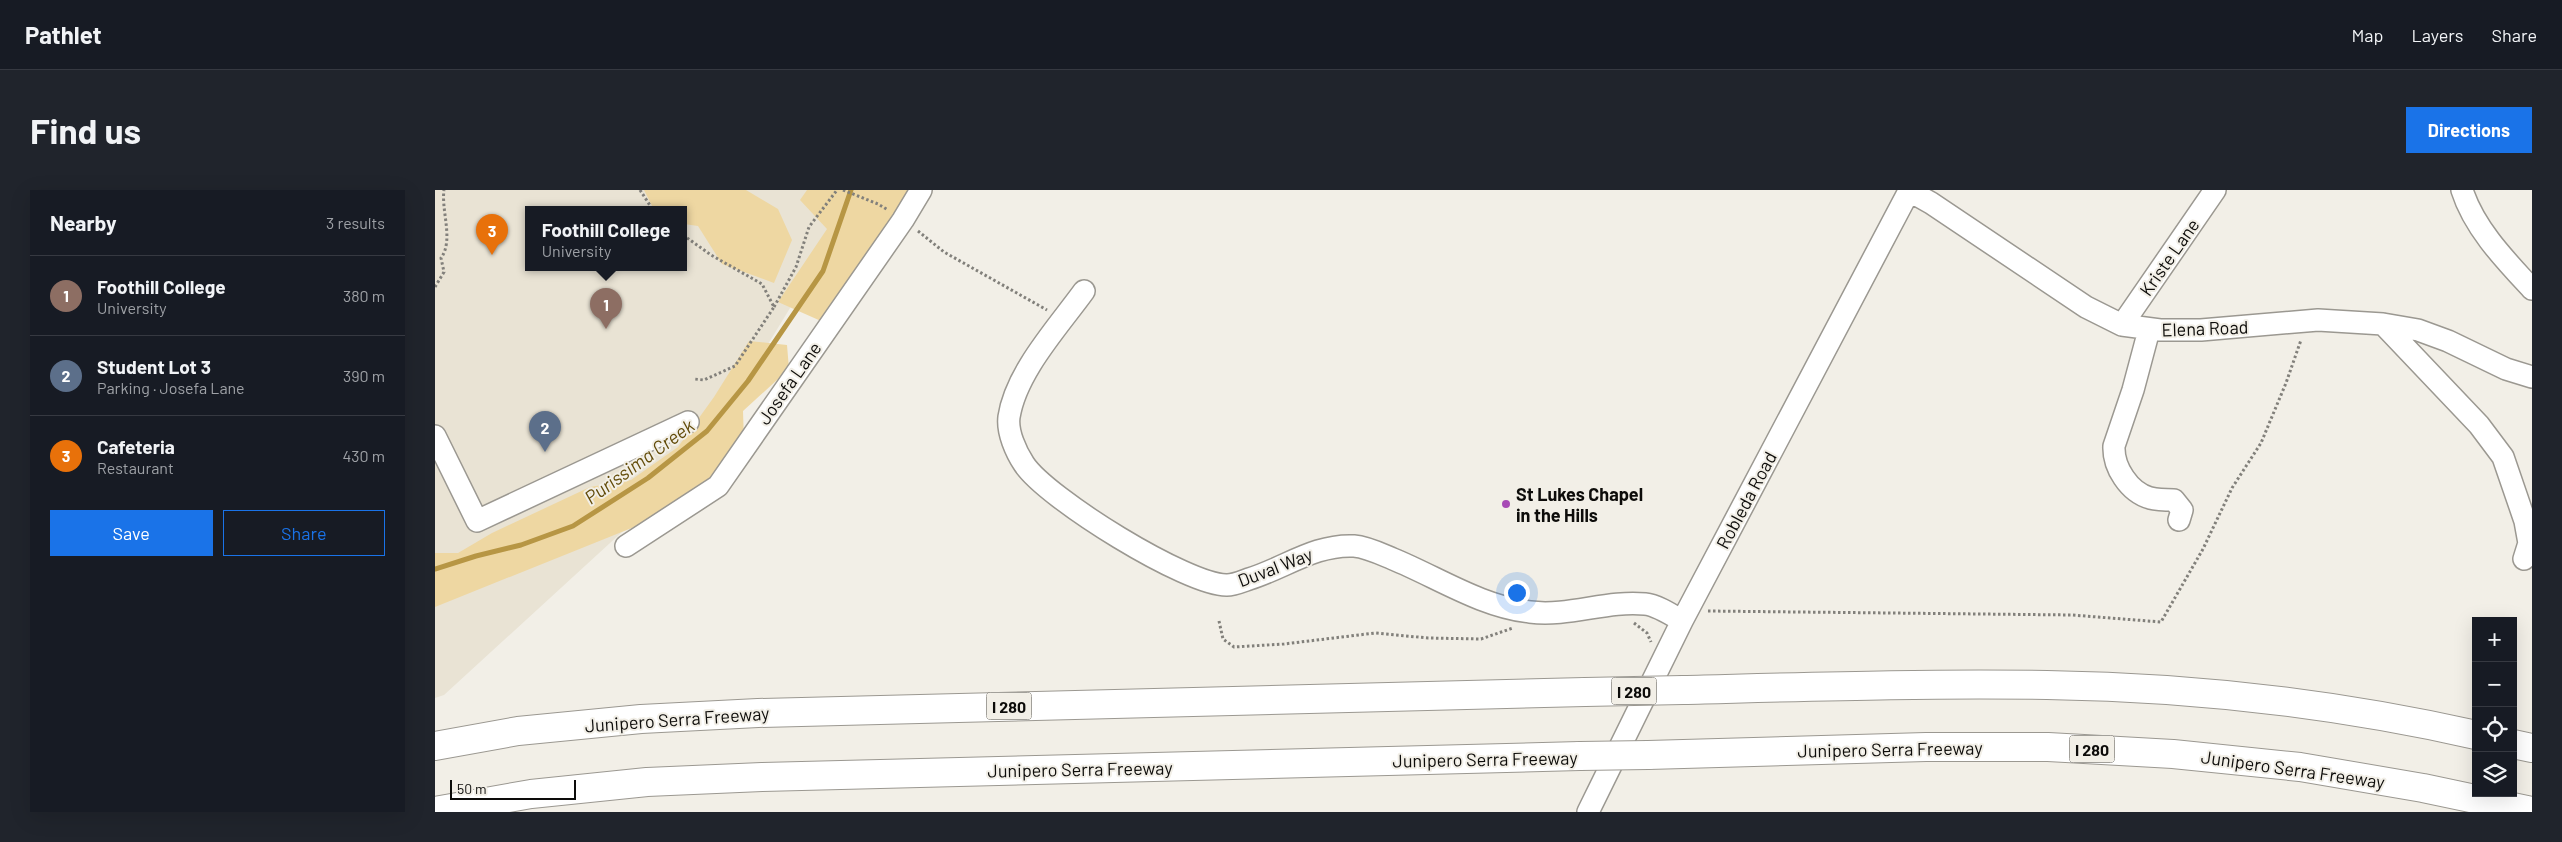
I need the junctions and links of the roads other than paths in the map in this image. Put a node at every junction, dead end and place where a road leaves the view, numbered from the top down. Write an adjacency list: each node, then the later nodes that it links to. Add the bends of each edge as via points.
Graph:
1 (921, 190): 14 (street, Josefa Lane, via 718,486)
2 (2215, 190): 8 (street, Kriste Lane)
3 (2463, 190): 5 (street, via 2482,230)
4 (1909, 191): 8 (street, Elena Road, via 1931,202 2086,307); 16 (street, Robleda Road)
5 (2532, 289)
6 (1084, 291): 16 (street, Duval Way, via 1020,382 1009,418 1013,441 1025,465 1046,487 1173,568 1208,582 1229,585 1323,548 1355,546 1415,568 1485,601 1530,612 1573,612 1646,604)
7 (2383, 324): 9 (street, Elena Road, via 2318,320 2201,330); 10 (street, Elena Road, via 2418,330 2506,369); 15 (street, via 2479,425 2503,457 2525,521 2529,543)
8 (2122, 325): 9 (street, Elena Road)
9 (2149, 330): 13 (street, via 2113,456 2119,473 2149,498 2174,500 2182,510)
10 (2532, 377)
11 (688, 422): 12 (street, via 477,520)
12 (435, 436)
13 (2179, 520)
14 (626, 546)
15 (2524, 559)
16 (1685, 616): 23 (street, Robleda Road)
17 (2472, 734): 19 (highway, Junipero Serra Freeway / I 280, bridge, via 2305,705 2169,691 2020,684 757,713 641,719 517,731)
18 (2517, 745): 20 (highway)
19 (435, 746)
20 (2532, 748)
21 (435, 811): 22 (highway, Junipero Serra Freeway / I 280, bridge, via 531,794 647,782 762,777 1926,747 2029,747 2173,754 2300,767)
22 (2532, 811)
23 (1588, 812)

